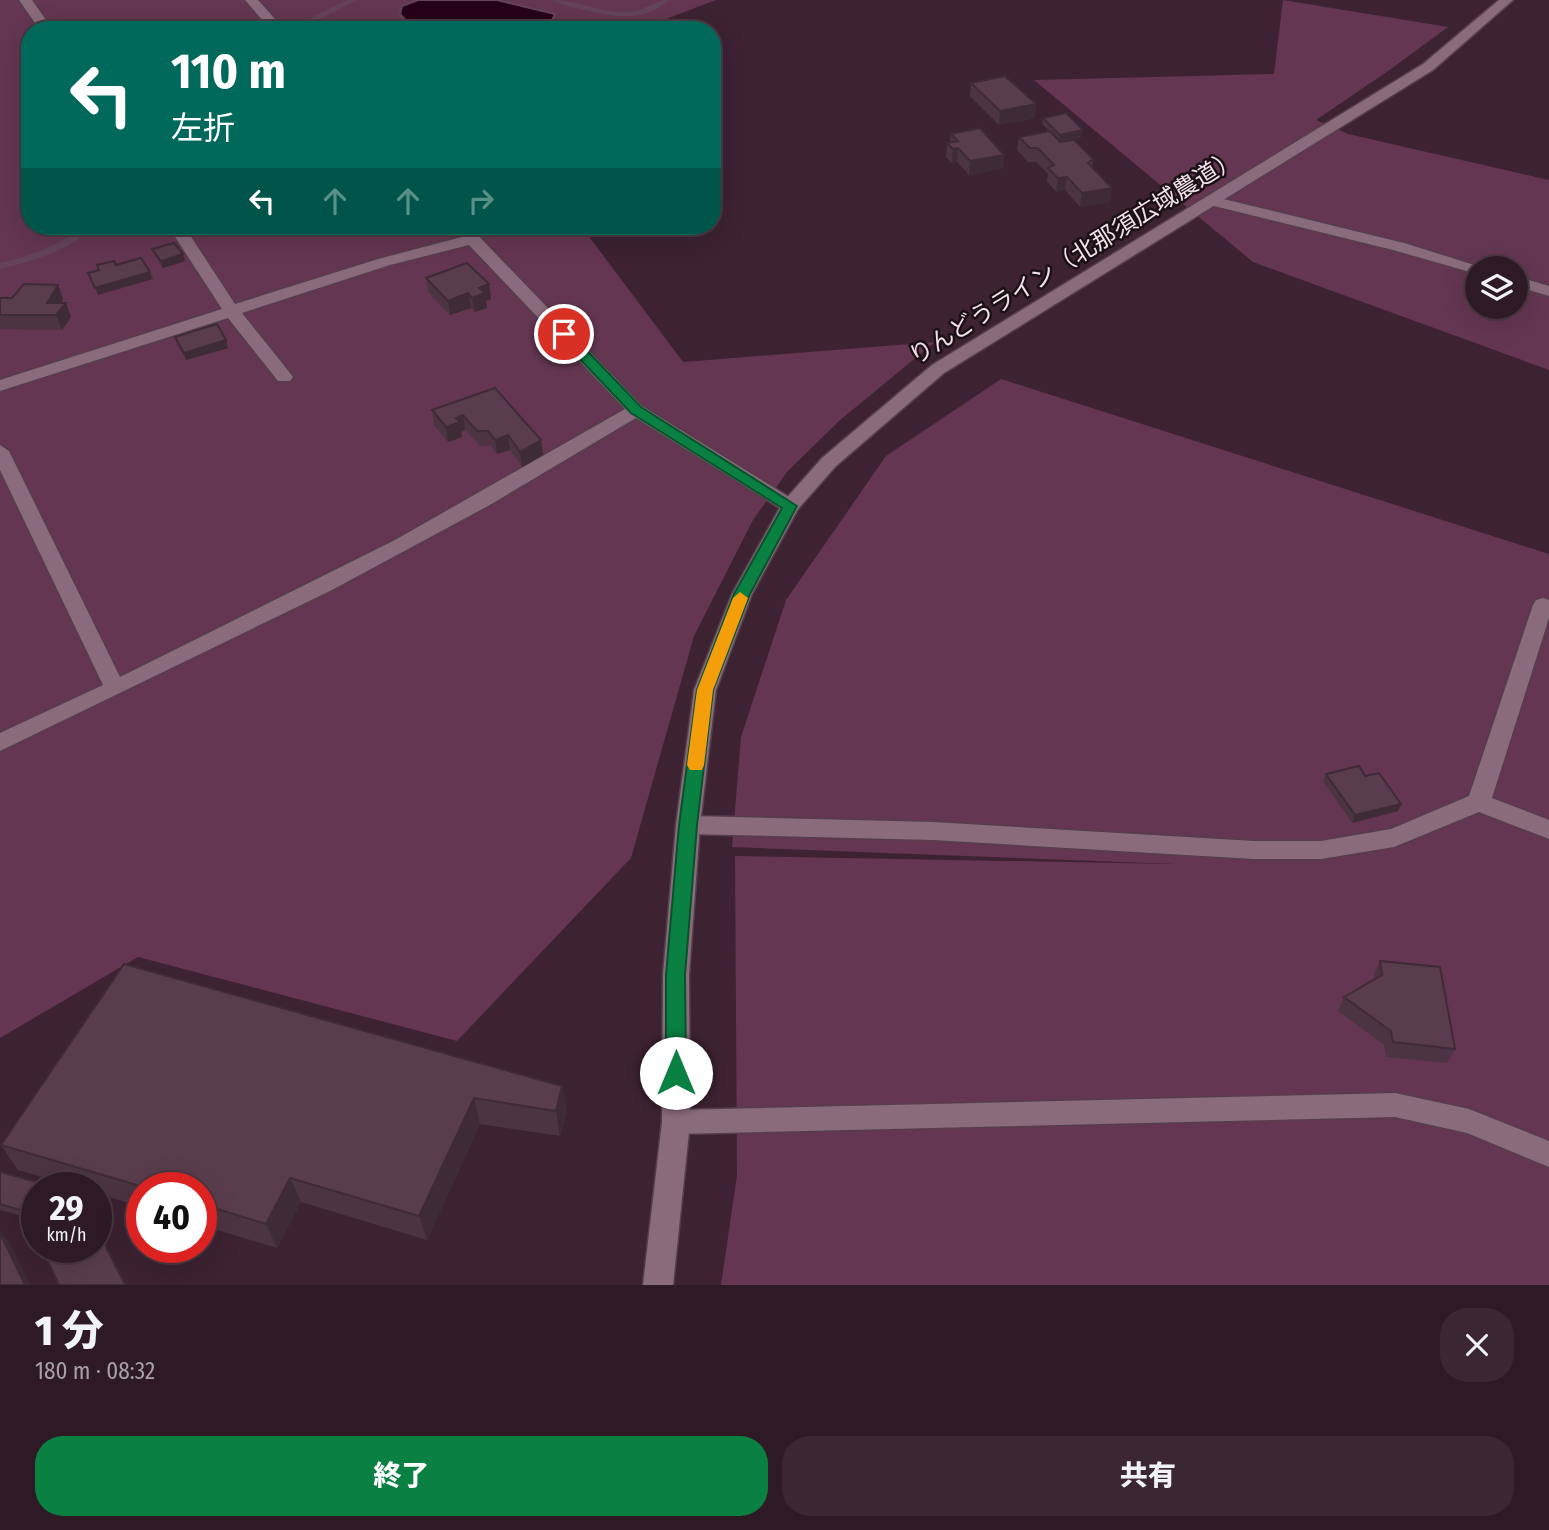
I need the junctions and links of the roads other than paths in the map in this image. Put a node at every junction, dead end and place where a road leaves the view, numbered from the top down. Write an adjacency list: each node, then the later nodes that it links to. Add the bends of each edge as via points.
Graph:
1 (25, 0): 4 (street)
2 (251, 0): 5 (street)
3 (1507, 0): 6 (street, りんどうライン（北那須広域農道）, via 1428,67)
4 (40, 21)
5 (271, 21)
6 (1211, 201): 10 (street); 18 (street, りんどうライン（北那須広域農道）, via 939,369 829,462)
7 (182, 235): 13 (street)
8 (469, 235): 9 (street)
9 (473, 239): 13 (street, via 384,262); 16 (street)
10 (1465, 266)
11 (1528, 284): 12 (street)
12 (1549, 290)
13 (232, 312): 14 (street); 15 (street)
14 (284, 377)
15 (0, 386)
16 (636, 410): 18 (street); 20 (street, via 478,506 276,612)
17 (0, 451): 20 (street)
18 (790, 506): 23 (street, りんどうライン（北那須広域農道）, via 742,594 705,690)
19 (1549, 607): 22 (street, via 1543,605)
20 (115, 688): 21 (street)
21 (0, 743)
22 (1479, 802): 23 (street, via 1394,838 1321,850 933,831); 24 (street)
23 (688, 825): 25 (street, りんどうライン（北那須広域農道）, via 676,975)
24 (1549, 831)
25 (676, 1122): 26 (street, via 1395,1105 1469,1121); 27 (street, りんどうライン（北那須広域農道）)
26 (1549, 1154)
27 (658, 1285)

